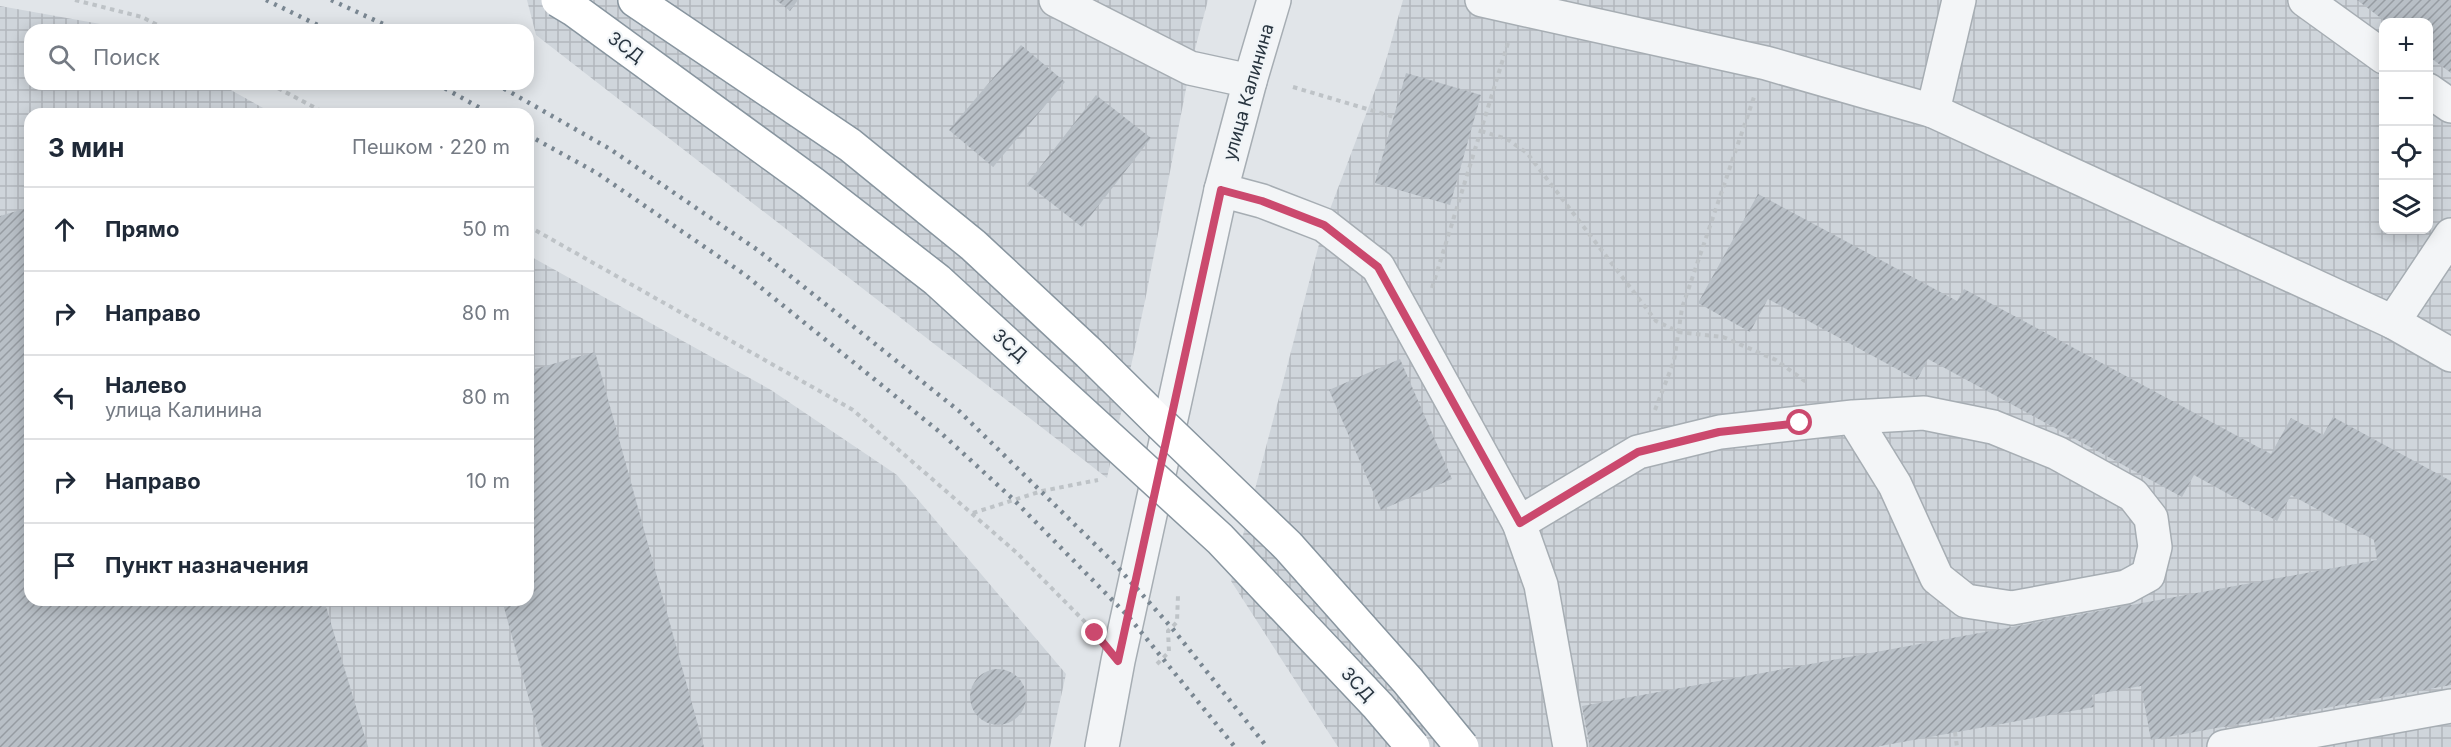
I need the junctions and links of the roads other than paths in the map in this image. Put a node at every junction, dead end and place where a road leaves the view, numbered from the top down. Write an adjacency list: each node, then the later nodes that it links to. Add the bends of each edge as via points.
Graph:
1 (558, 0): 22 (highway, ЗСД, bridge, via 812,183 937,280 1220,539)
2 (635, 0): 23 (highway, bridge, via 850,145 973,245 1288,546)
3 (1056, 0): 10 (street, via 1190,68)
4 (1274, 0): 10 (street, улица Калинина)
5 (1482, 0): 8 (street, via 1519,9)
6 (1959, 0): 13 (street)
7 (2305, 0): 9 (street)
8 (1578, 10): 13 (street)
9 (2379, 53)
10 (1250, 81): 14 (street, улица Калинина)
11 (2433, 93): 12 (street)
12 (2451, 106)
13 (1933, 111): 16 (street)
14 (1221, 190): 19 (street, via 1324,225 1378,267); 21 (street, улица Калинина)
15 (2451, 235): 16 (street)
16 (2393, 322): 17 (street)
17 (2451, 355)
18 (1852, 417): 18 (street, via 1924,413 1993,427 2057,453 2133,495 2151,518 2155,547 2148,576 2126,588 2012,608 1966,601 1937,578 1895,485); 19 (street, via 1719,432 1638,452)
19 (1520, 523): 24 (street, via 1541,585)
20 (2451, 706): 25 (street)
21 (1102, 747)
22 (1413, 747)
23 (1462, 747)
24 (1570, 747)
25 (2224, 747)

